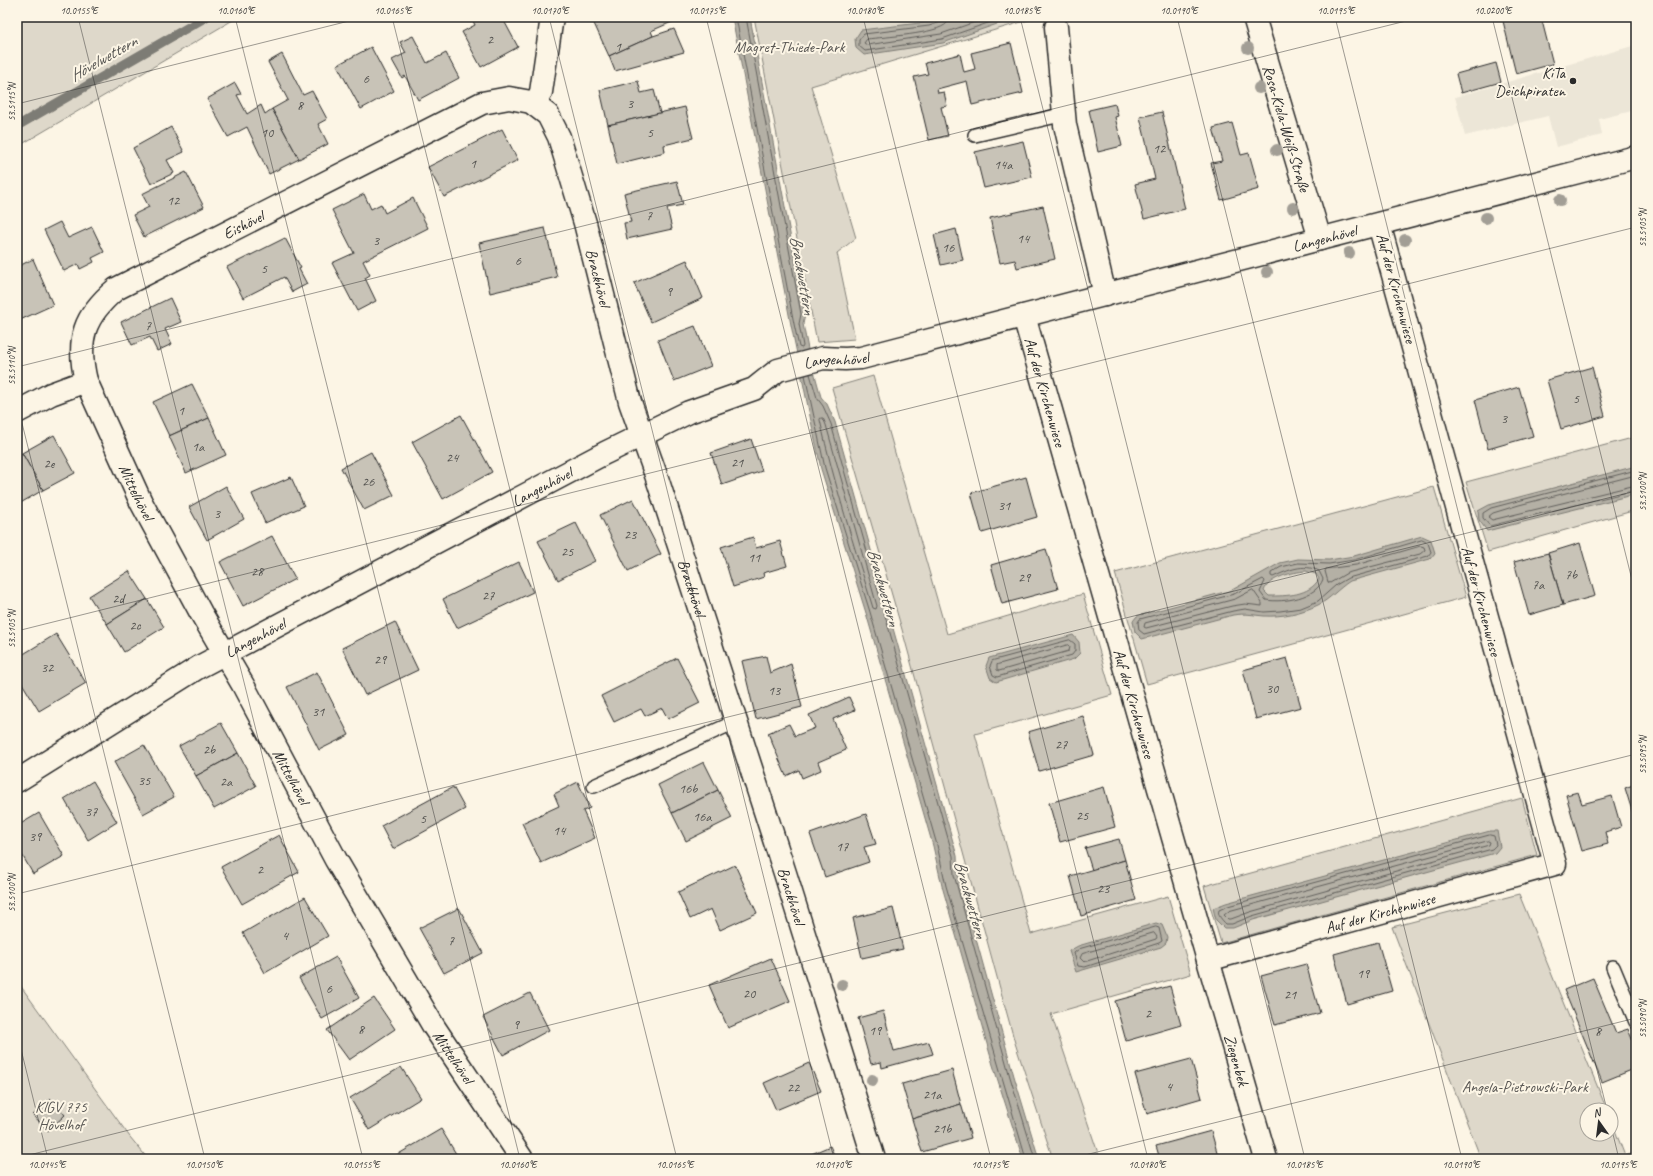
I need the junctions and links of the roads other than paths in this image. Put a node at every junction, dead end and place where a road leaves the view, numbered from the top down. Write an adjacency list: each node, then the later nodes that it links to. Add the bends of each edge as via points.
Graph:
1 (552, 17): 4 (street, via 540,92)
2 (1254, 17): 9 (street, Rosa-Kiela-Weiß-Straße)
3 (1056, 27): 5 (street)
4 (535, 105): 12 (street, Eishövel, via 509,98 482,103 116,289 91,315 85,329 82,363); 14 (street, Brackhövel, via 548,115 567,160 630,402)
5 (1065, 114): 6 (lane); 10 (street)
6 (975, 135)
7 (1636, 157): 8 (street, Langenhövel)
8 (1379, 224): 9 (street, Langenhövel); 19 (street, Auf der Kirchenwiese, via 1555,864)
9 (1320, 239): 10 (street, Langenhövel)
10 (1105, 295): 11 (street, Langenhövel)
11 (1024, 316): 14 (street, Langenhövel, via 861,358 823,358 778,370 754,389 690,412); 19 (street, Auf der Kirchenwiese)
12 (86, 381): 13 (street, via 51,394); 15 (street, Mittelhövel, via 141,502)
13 (17, 412)
14 (642, 436): 15 (street, Langenhövel); 16 (street, Brackhövel)
15 (225, 653): 17 (street, Langenhövel); 22 (street, Mittelhövel, via 336,860 434,1027)
16 (735, 722): 18 (lane); 23 (street, Brackhövel)
17 (17, 781)
18 (594, 786)
19 (1208, 960): 24 (street, Ziegenbek)
20 (1613, 967): 21 (lane)
21 (1636, 1022)
22 (522, 1159)
23 (874, 1159)
24 (1266, 1159)

